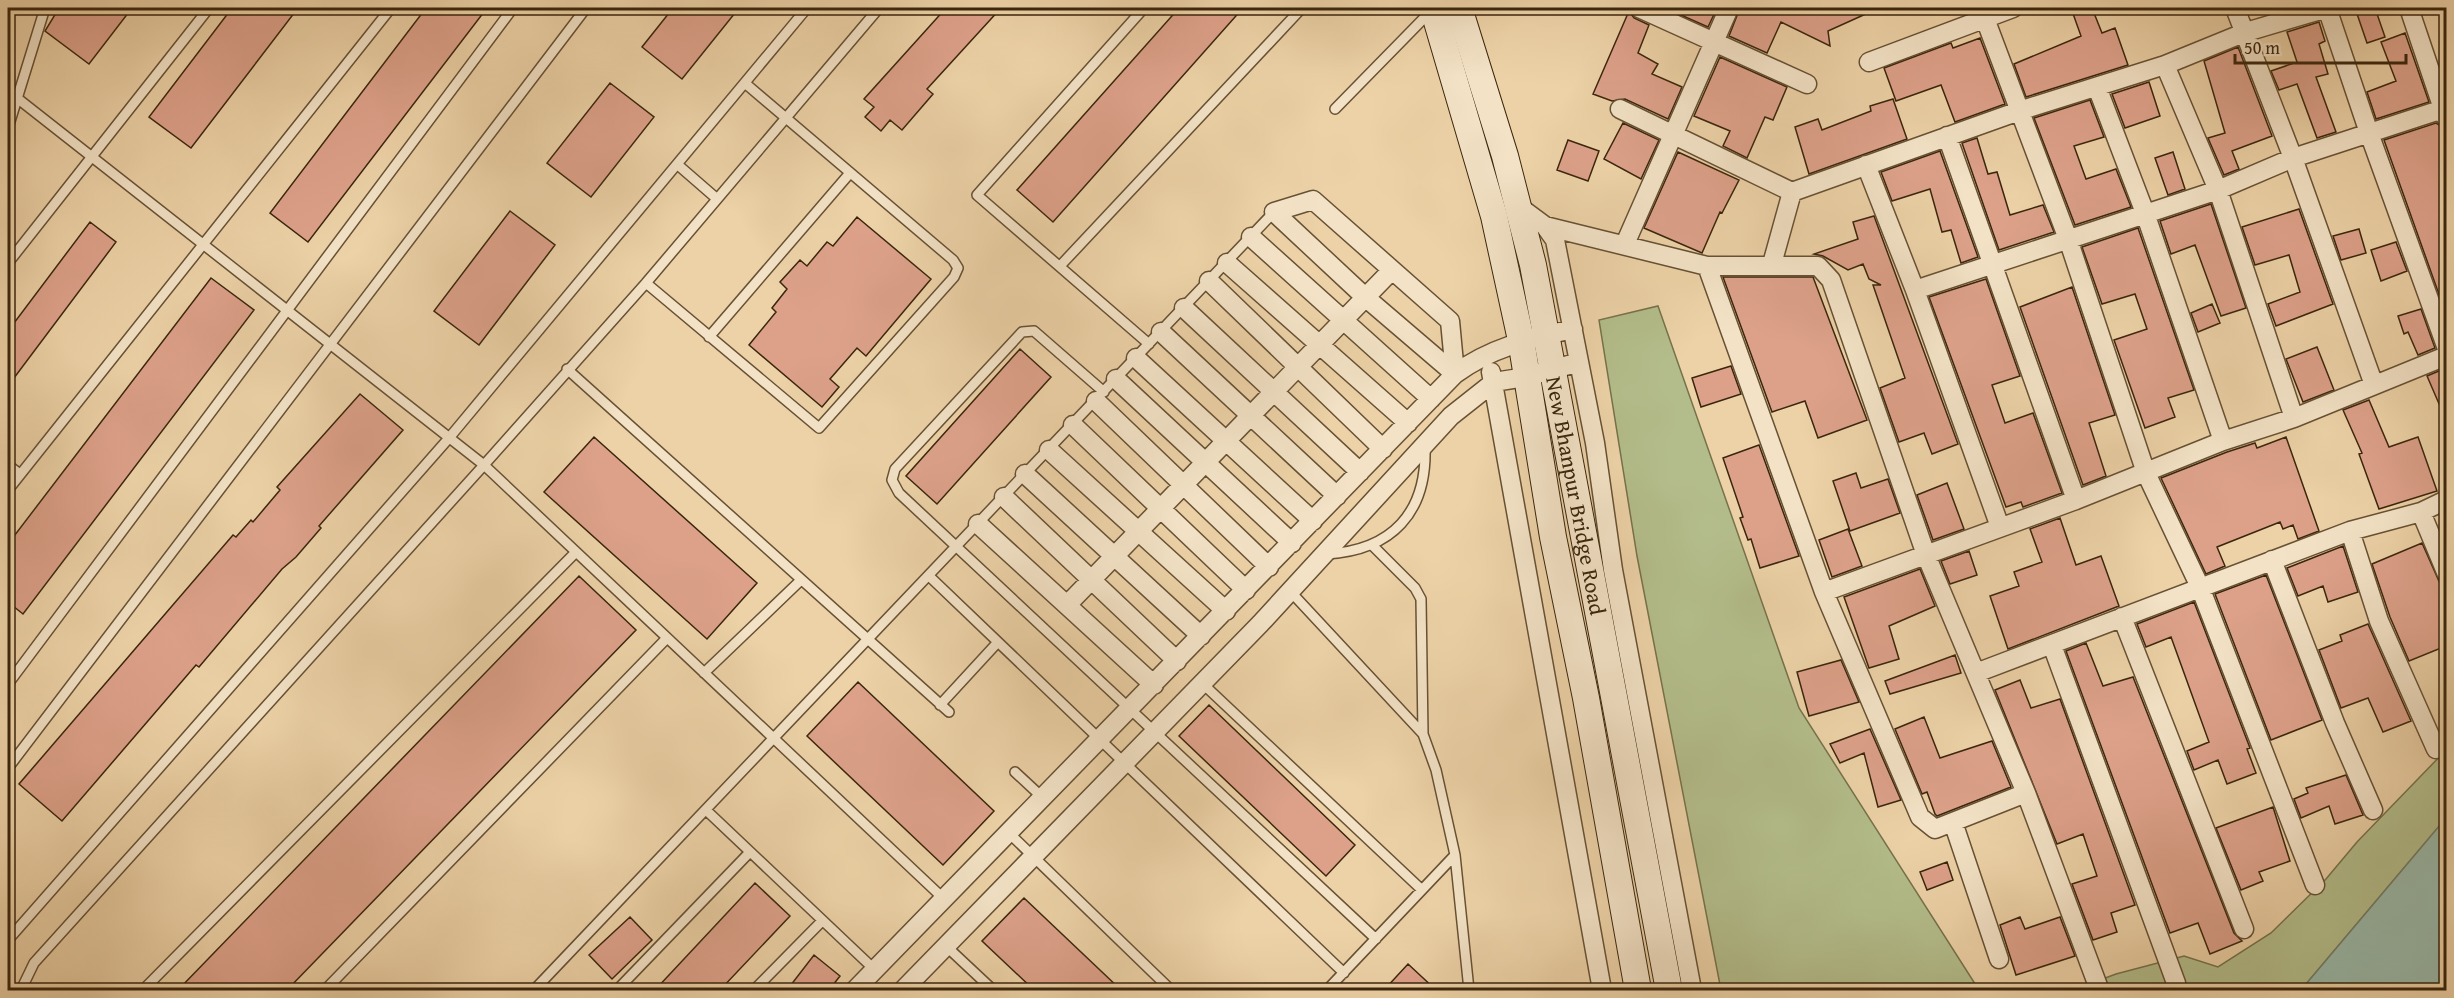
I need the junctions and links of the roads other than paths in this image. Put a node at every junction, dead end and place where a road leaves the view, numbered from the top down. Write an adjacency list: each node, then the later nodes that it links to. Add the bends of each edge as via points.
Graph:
1 (45, 8): 26 (lane)
2 (209, 8): 36 (lane)
3 (391, 8): 50 (lane)
4 (513, 8): 64 (lane)
5 (586, 8): 71 (lane)
6 (807, 8): 23 (lane)
7 (879, 8): 31 (lane)
8 (1302, 8): 56 (lane)
9 (1433, 8): 27 (lane); 70 (street, New Bhanpur Bridge Road, via 1494,216)
10 (1459, 8): 44 (street, New Bhanpur Bridge Road)
11 (1639, 8): 20 (street)
12 (1729, 8): 20 (street)
13 (2013, 8): 18 (street)
14 (2235, 8): 19 (street)
15 (2327, 8): 19 (street); 33 (street)
16 (2409, 8): 30 (street)
17 (1138, 9): 56 (lane, via 977,195)
18 (1983, 12): 21 (street); 29 (street)
19 (2246, 32): 22 (street); 37 (street)
20 (1714, 41): 24 (street); 34 (street)
21 (1869, 62)
22 (2165, 65): 25 (street); 41 (street)
23 (746, 84): 31 (lane); 38 (lane)
24 (1806, 84)
25 (2097, 87): 29 (street); 46 (street)
26 (17, 98): 32 (lane); 36 (lane)
27 (1335, 109)
28 (1620, 109): 34 (street)
29 (2019, 111): 35 (street); 49 (street)
30 (2445, 112): 33 (street)
31 (785, 117): 40 (lane); 43 (lane)
32 (8, 129)
33 (2369, 133): 37 (street); 73 (street)
34 (1674, 134): 42 (street); 51 (street)
35 (1947, 136): 39 (street); 54 (street)
36 (92, 155): 50 (lane); 52 (lane)
37 (2293, 158): 41 (street); 84 (street)
38 (678, 165): 43 (lane); 92 (lane)
39 (1866, 165): 42 (street); 61 (street)
40 (850, 173): 68 (lane); 68 (lane, via 953,260 958,268 954,277 819,428)
41 (2218, 190): 46 (street); 89 (street)
42 (1792, 192): 55 (street)
43 (716, 198): 60 (lane)
44 (1518, 206): 47 (street); 67 (street, New Bhanpur Bridge Road)
45 (1274, 212): 48 (lane); 58 (street, via 1313,200); 62 (street)
46 (2145, 213): 49 (street); 94 (street)
47 (1545, 226): 51 (street); 66 (street, via 1556,240)
48 (1251, 237): 53 (lane); 65 (street)
49 (2068, 239): 54 (street); 102 (street)
50 (204, 243): 64 (lane); 103 (lane)
51 (1625, 244): 57 (street)
52 (8, 263)
53 (1227, 263): 59 (lane); 72 (street)
54 (1993, 263): 61 (street); 109 (street)
55 (1772, 264): 57 (street); 123 (street, via 1818,266 1831,280)
56 (1060, 266): 69 (lane)
57 (1707, 266): 134 (street)
58 (1392, 270): 62 (street); 81 (street, via 1450,321)
59 (1209, 281): 63 (lane); 78 (street)
60 (646, 283): 68 (lane); 80 (lane)
61 (1915, 290): 115 (street)
62 (1365, 297): 65 (street); 81 (street)
63 (1184, 308): 69 (lane); 86 (street)
64 (288, 310): 71 (lane); 147 (lane)
65 (1344, 321): 72 (street); 87 (street)
66 (1572, 329): 67 (street); 77 (street)
67 (1546, 335): 70 (street); 79 (street, New Bhanpur Bridge Road)
68 (709, 337)
69 (1155, 338): 76 (lane); 88 (street)
70 (1521, 340): 74 (street); 82 (street, New Bhanpur Bridge Road)
71 (330, 344): 92 (lane); 158 (lane)
72 (1320, 345): 78 (street); 90 (street)
73 (2446, 346)
74 (1487, 355): 81 (street); 83 (street)
75 (2446, 356): 84 (street)
76 (1136, 358): 85 (lane); 93 (street)
77 (1579, 362): 79 (street); 197 (street, via 1613,570)
78 (1298, 367): 86 (street); 96 (street)
79 (1552, 368): 82 (street); 196 (street, New Bhanpur Bridge Road)
80 (567, 369): 100 (lane); 129 (lane)
81 (1455, 374): 87 (street)
82 (1526, 377): 83 (street); 195 (street, New Bhanpur Bridge Road)
83 (1494, 382): 95 (street, via 1450,416); 194 (street)
84 (2374, 385): 89 (street)
85 (1105, 391): 91 (lane); 98 (street); 105 (street); 120 (lane, via 1034,331 1022,332 895,469 892,480 899,493)
86 (1274, 392): 88 (street); 101 (street)
87 (1431, 399): 90 (street)
88 (1251, 416): 93 (street); 107 (street)
89 (2295, 418): 94 (street)
90 (1408, 423): 96 (street)
91 (1073, 425): 97 (lane); 111 (street)
92 (449, 438): 100 (lane); 175 (lane)
93 (1226, 441): 98 (street); 113 (street)
94 (2223, 441): 102 (street)
95 (1425, 444): 119 (lane, via 1426,472 1418,500 1402,524); 122 (street)
96 (1383, 449): 101 (street)
97 (1049, 450): 104 (lane); 116 (street)
98 (1205, 463): 105 (street); 118 (street)
99 (8, 465): 103 (lane)
100 (484, 465): 121 (lane); 182 (lane, via 34,963)
101 (1360, 472): 107 (street)
102 (2146, 473): 109 (street); 131 (street)
103 (20, 474): 106 (lane)
104 (1025, 474): 108 (lane); 124 (street)
105 (1184, 485): 111 (street); 126 (street)
106 (8, 490)
107 (1337, 496): 113 (street)
108 (1004, 497): 114 (lane); 130 (street)
109 (2076, 500): 115 (street)
110 (2446, 500): 112 (street)
111 (1160, 509): 116 (street); 132 (street)
112 (2421, 512): 117 (street); 127 (street)
113 (1313, 521): 118 (street)
114 (978, 524): 120 (lane); 135 (street)
115 (2000, 527): 123 (street)
116 (1138, 531): 124 (street); 136 (street)
117 (2350, 531): 125 (street); 156 (street, via 2379,621)
118 (1292, 543): 126 (street)
119 (1372, 545): 122 (lane); 153 (lane, via 1421,598)
120 (957, 546): 128 (lane); 150 (lane)
121 (576, 552): 139 (lane); 183 (lane)
122 (1324, 555): 133 (street)
123 (1926, 555): 134 (street); 145 (street)
124 (1114, 556): 130 (street); 138 (street)
125 (2272, 560): 131 (street); 163 (street)
126 (1269, 567): 132 (street)
127 (2446, 572)
128 (929, 576): 140 (lane); 141 (lane)
129 (801, 580): 140 (lane); 144 (lane)
130 (1091, 580): 135 (street); 143 (street)
131 (2200, 587): 137 (street); 169 (street)
132 (1246, 590): 136 (street)
133 (1290, 591): 146 (street); 153 (lane)
134 (1824, 592): 164 (street, via 1920,817 1935,829)
135 (1066, 605): 148 (street)
136 (1226, 611): 138 (street)
137 (2122, 617): 142 (street); 173 (street)
138 (1201, 636): 143 (street)
139 (667, 638): 144 (lane); 184 (lane)
140 (868, 640): 149 (lane); 154 (lane)
141 (998, 642): 149 (lane); 155 (lane)
142 (2052, 645): 145 (street); 180 (street)
143 (1178, 661): 148 (street)
144 (704, 673): 154 (lane)
145 (1976, 673): 160 (street)
146 (1202, 683): 152 (street); 170 (lane)
147 (8, 684)
148 (1154, 685): 150 (street)
149 (940, 705): 151 (lane)
150 (1131, 709): 152 (lane); 155 (street)
151 (949, 712)
152 (1155, 732): 157 (street); 174 (lane)
153 (1423, 734): 167 (lane, via 1436,770)
154 (774, 739): 162 (lane); 171 (lane)
155 (1100, 740): 157 (lane); 161 (street)
156 (2436, 749)
157 (1124, 763): 168 (street); 179 (lane)
158 (8, 768)
159 (1015, 772): 161 (lane)
160 (2026, 794): 164 (street); 181 (street)
161 (1044, 798): 165 (street)
162 (706, 810): 166 (lane); 185 (lane)
163 (2373, 810)
164 (1953, 822): 177 (street)
165 (1009, 833): 168 (lane); 171 (street)
166 (750, 852): 172 (lane); 186 (lane)
167 (1455, 855): 170 (lane); 193 (lane)
168 (1033, 857): 176 (street); 191 (lane)
169 (2315, 885)
170 (1422, 890): 174 (lane)
171 (944, 899): 178 (street)
172 (822, 921): 178 (lane); 187 (lane)
173 (2244, 929)
174 (1376, 939): 179 (lane)
175 (8, 940)
176 (946, 946): 189 (street); 190 (lane)
177 (1999, 959)
178 (875, 970): 188 (street)
179 (1344, 973): 192 (lane)
180 (2176, 983)
181 (2098, 986)
182 (21, 990)
183 (143, 990)
184 (325, 990)
185 (534, 990)
186 (617, 990)
187 (754, 990)
188 (855, 990)
189 (903, 990)
190 (993, 990)
191 (1171, 990)
192 (1327, 990)
193 (1469, 990)
194 (1602, 990)
195 (1638, 990)
196 (1670, 990)
197 (1692, 990)

